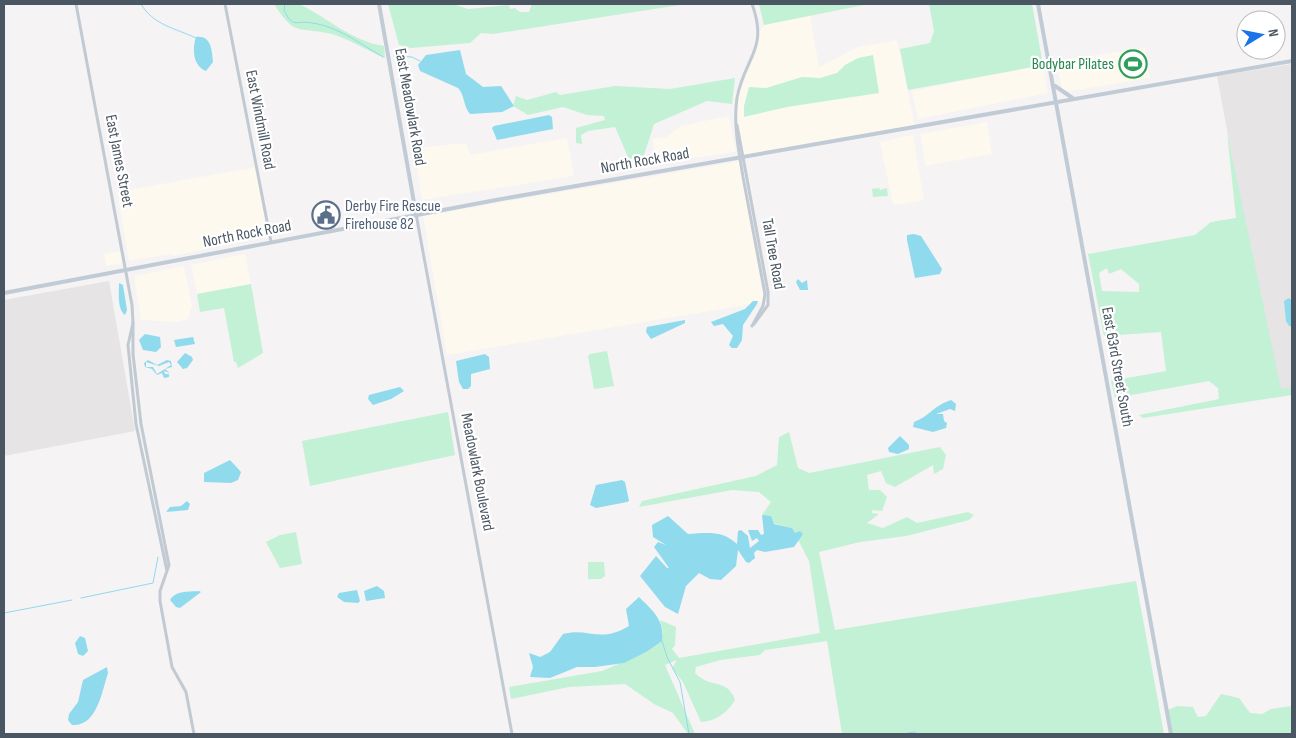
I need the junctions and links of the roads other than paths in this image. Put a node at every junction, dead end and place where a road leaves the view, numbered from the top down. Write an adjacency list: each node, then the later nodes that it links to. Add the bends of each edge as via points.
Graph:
1 (76, 4): 13 (street, East James Street)
2 (225, 4): 12 (street, East Windmill Road)
3 (379, 4): 11 (main road, East Meadowlark Road)
4 (752, 4): 10 (street, Tall Tree Road, via 759,36 737,98 736,122)
5 (1038, 4): 7 (main road, East 63rd Street South)
6 (1292, 61): 8 (main road, North Rock Road)
7 (1054, 86): 8 (main road); 9 (main road, East 63rd Street South)
8 (1074, 99): 9 (main road, North Rock Road)
9 (1057, 101): 10 (main road, North Rock Road); 17 (main road, East 63rd Street South)
10 (742, 157): 10 (street, Tall Tree Road, via 765,294 763,306 752,326 764,312 769,298); 11 (main road, North Rock Road)
11 (416, 214): 12 (main road, North Rock Road); 16 (street, Meadowlark Boulevard)
12 (271, 242): 13 (main road, North Rock Road)
13 (126, 270): 14 (main road, North Rock Road); 15 (street, East James Street, via 133,309 132,354 141,424 169,565 160,601 172,667 186,692)
14 (4, 293)
15 (194, 734)
16 (512, 734)
17 (1171, 734)

